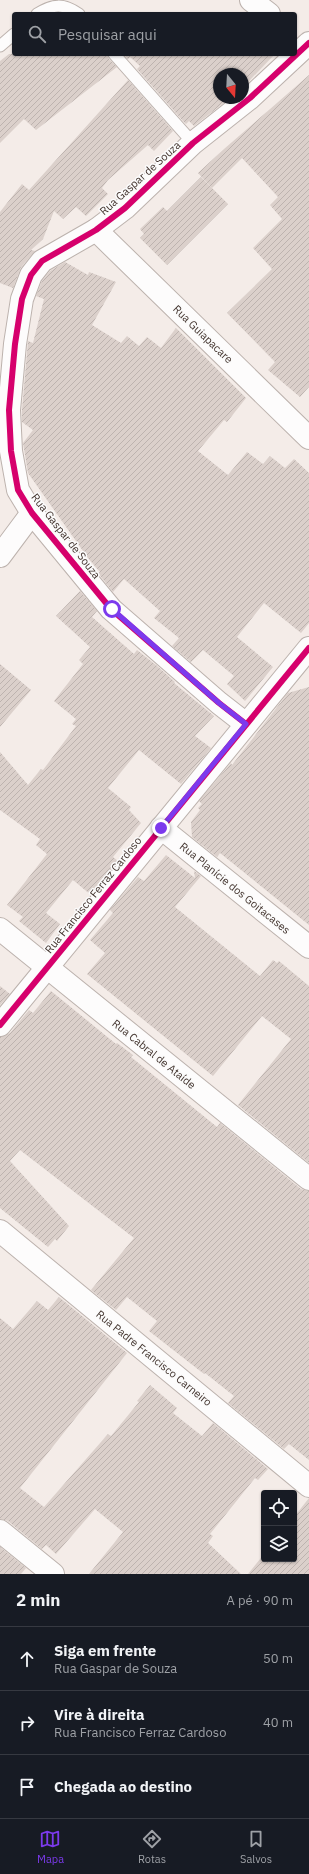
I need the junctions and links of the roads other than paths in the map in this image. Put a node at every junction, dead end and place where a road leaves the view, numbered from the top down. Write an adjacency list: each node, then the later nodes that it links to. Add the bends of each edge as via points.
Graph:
1 (251, 0): 4 (street)
2 (41, 12): 3 (lane, via 52,7 67,6)
3 (76, 12)
4 (266, 12)
5 (12, 36): 7 (lane)
6 (304, 41): 8 (street, Rua Gaspar de Souza)
7 (0, 46)
8 (297, 48)
9 (116, 56): 11 (lane)
10 (290, 56): 11 (street, Rua Gaspar de Souza, via 250,98)
11 (193, 143): 12 (street, Rua Gaspar de Souza, via 125,208)
12 (96, 230): 13 (street, Rua Guiapacare); 14 (street, Rua Gaspar de Souza, via 42,261 31,275 22,299 9,410 11,451 18,490)
13 (309, 438)
14 (32, 513): 15 (street); 17 (street, Rua Gaspar de Souza, via 112,609)
15 (0, 556)
16 (306, 657): 17 (street, Rua Francisco Ferraz Cardoso)
17 (246, 724): 18 (street, Rua Francisco Ferraz Cardoso)
18 (161, 828): 20 (street, Rua Planície dos Goitacases); 21 (street, Rua Francisco Ferraz Cardoso)
19 (0, 929): 21 (street, Rua Cabral de Ataíde)
20 (309, 948)
21 (47, 968): 22 (street, Rua Francisco Ferraz Cardoso); 23 (street, Rua Cabral de Ataíde)
22 (0, 1025)
23 (309, 1179)
24 (0, 1232): 25 (street, Rua Padre Francisco Carneiro)
25 (309, 1486)
26 (0, 1531): 27 (street)
27 (53, 1574)

